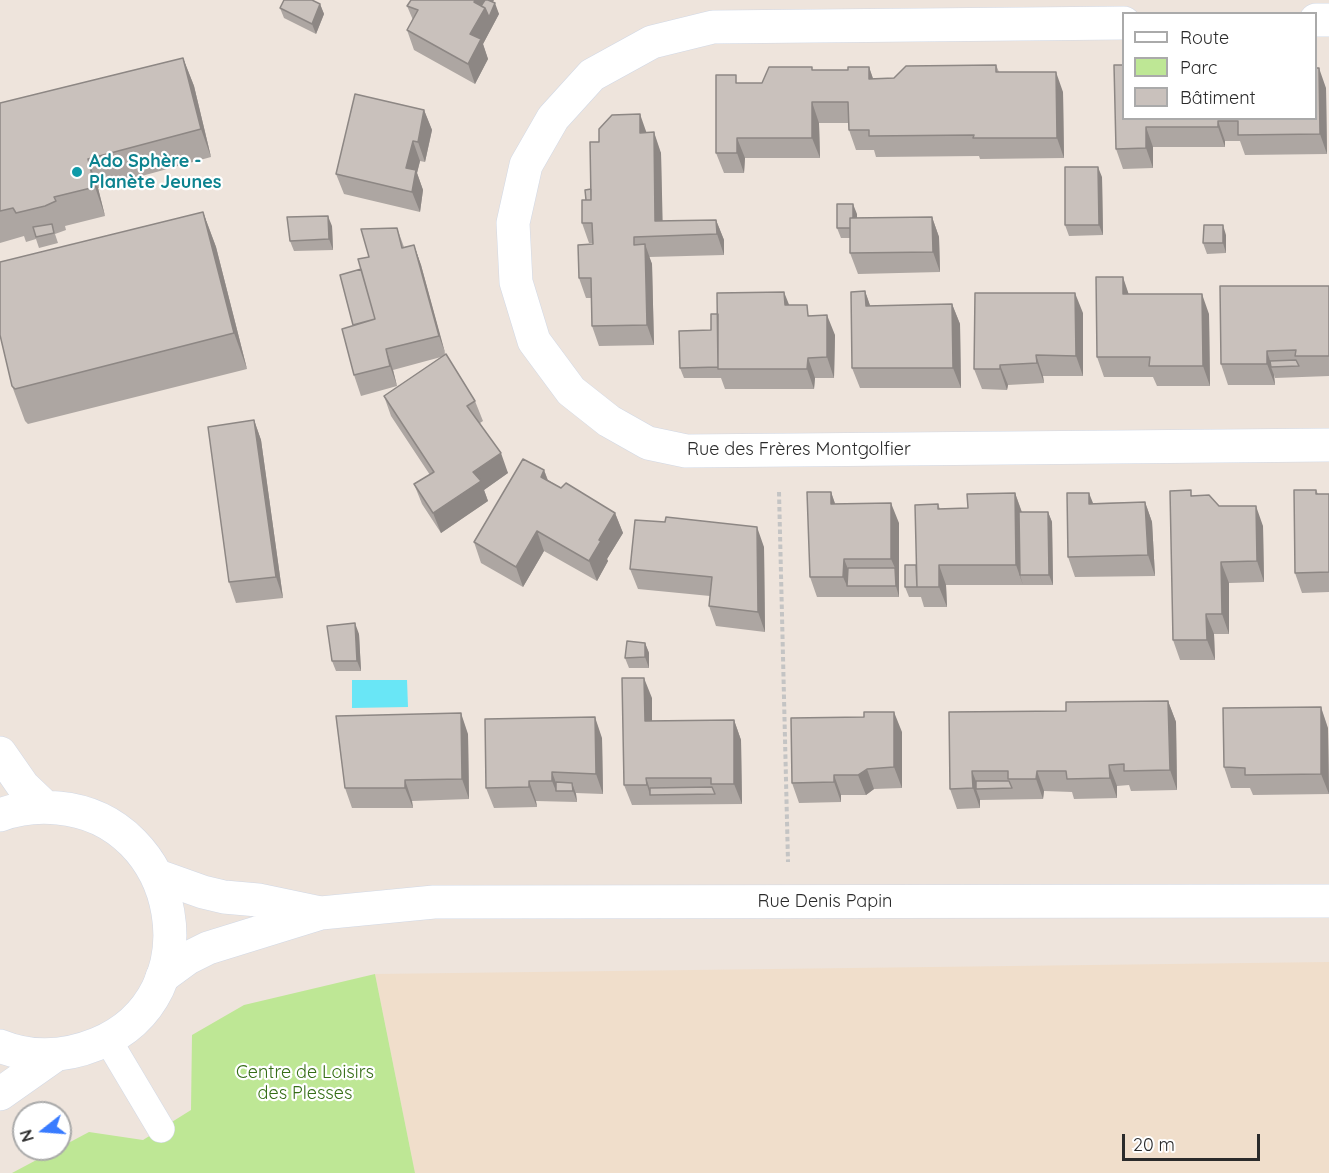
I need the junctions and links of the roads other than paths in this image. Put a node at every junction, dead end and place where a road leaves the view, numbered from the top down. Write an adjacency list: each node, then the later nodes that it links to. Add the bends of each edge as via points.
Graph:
1 (980, 12): 2 (street, Rue des Frères Montgolfier); 3 (street, Rue des Frères Montgolfier, via 713,27 652,42 592,75 553,118 526,165 513,224 516,282 534,341 571,390 609,421 648,443 686,451)
2 (1122, 22)
3 (1329, 445)
4 (0, 753): 5 (street, via 23,786)
5 (44, 806): 6 (street); 7 (street, via 98,817 122,832)
6 (0, 815)
7 (158, 876): 9 (street, Rue Denis Papin, via 224,897); 10 (street, via 170,916 171,936)
8 (1329, 901): 9 (street, Rue Denis Papin, via 434,902)
9 (321, 913): 10 (street, Rue Denis Papin, via 208,948)
10 (162, 977): 11 (street, via 140,1013)
11 (108, 1040): 13 (street); 15 (lane)
12 (0, 1046): 13 (street, via 32,1055)
13 (54, 1056): 14 (street)
14 (0, 1094)
15 (161, 1129)

